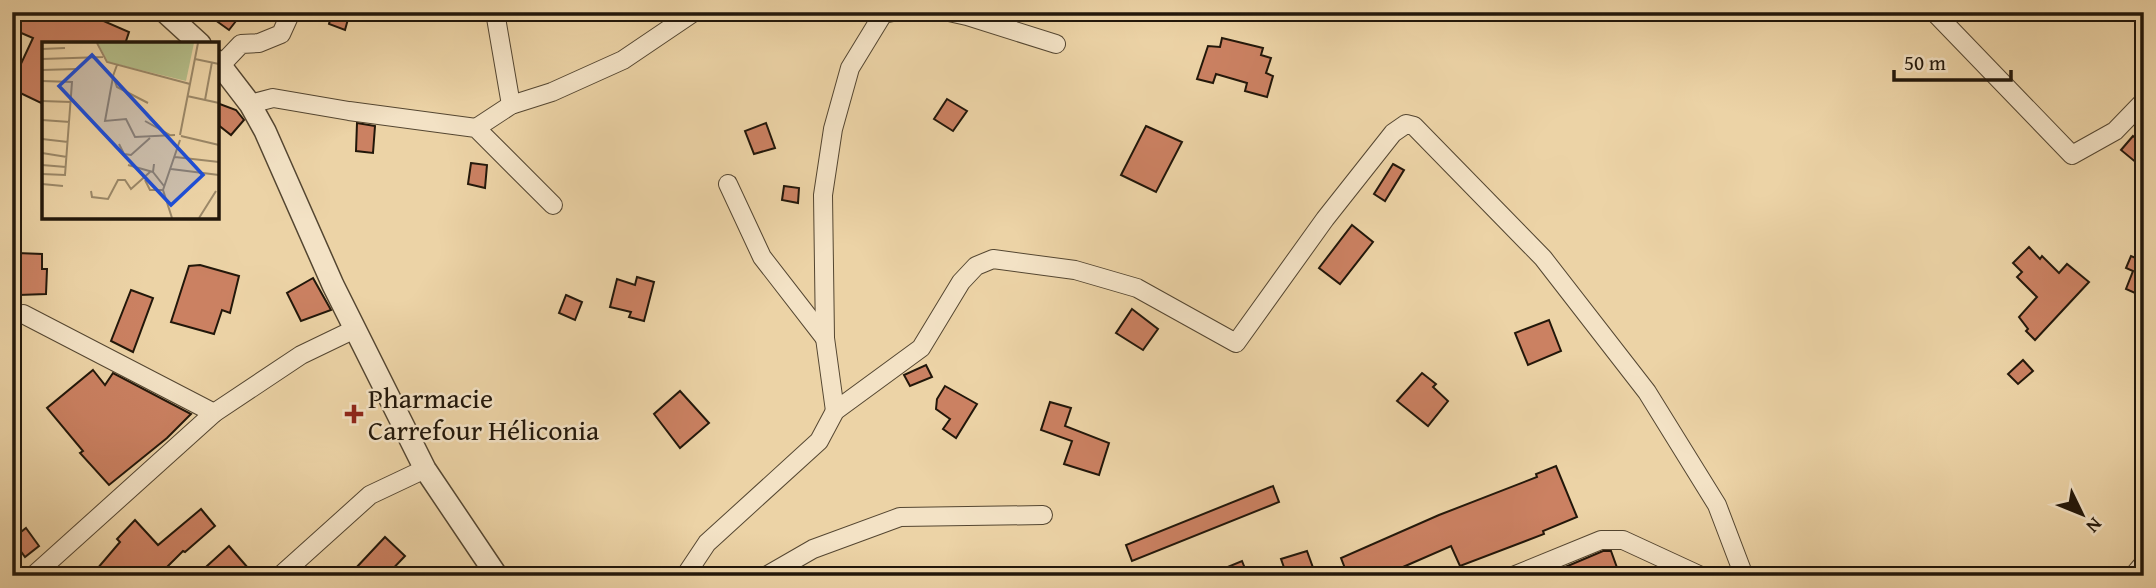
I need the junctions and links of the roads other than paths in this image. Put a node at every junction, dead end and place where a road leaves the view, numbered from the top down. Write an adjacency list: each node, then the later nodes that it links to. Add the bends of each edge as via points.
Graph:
1 (165, 12): 8 (street)
2 (291, 12): 10 (street, via 281,34 241,44)
3 (495, 12): 13 (street)
4 (694, 12): 13 (street, via 623,61)
5 (893, 12): 19 (street, via 883,15 850,68 833,129 823,195)
6 (949, 12): 9 (street)
7 (1934, 12): 11 (street, via 2072,155 2115,131)
8 (198, 42)
9 (1056, 44)
10 (219, 63): 12 (street)
11 (2144, 101)
12 (250, 104): 14 (street, via 273,98); 18 (street)
13 (511, 105): 14 (street)
14 (476, 128): 16 (street)
15 (728, 184): 19 (street, via 762,257)
16 (553, 205)
17 (23, 314): 21 (street)
18 (355, 329): 21 (street, via 301,355); 22 (street)
19 (825, 338): 20 (street)
20 (835, 411): 28 (street, via 819,441 707,543); 32 (street, via 921,348 961,282 976,266 993,259 1075,270 1137,288 1236,343 1325,219 1393,133 1406,124 1414,126 1542,258 1647,391 1717,505)
21 (214, 413): 25 (street)
22 (425, 469): 26 (street, via 370,495); 27 (street)
23 (1043, 515): 29 (street, via 900,517 813,549)
24 (2144, 563): 33 (street)
25 (33, 576)
26 (280, 576)
27 (497, 576)
28 (685, 576)
29 (766, 576)
30 (1513, 576): 31 (street, via 1601,540 1623,540)
31 (1702, 576)
32 (1744, 576)
33 (2133, 576)

